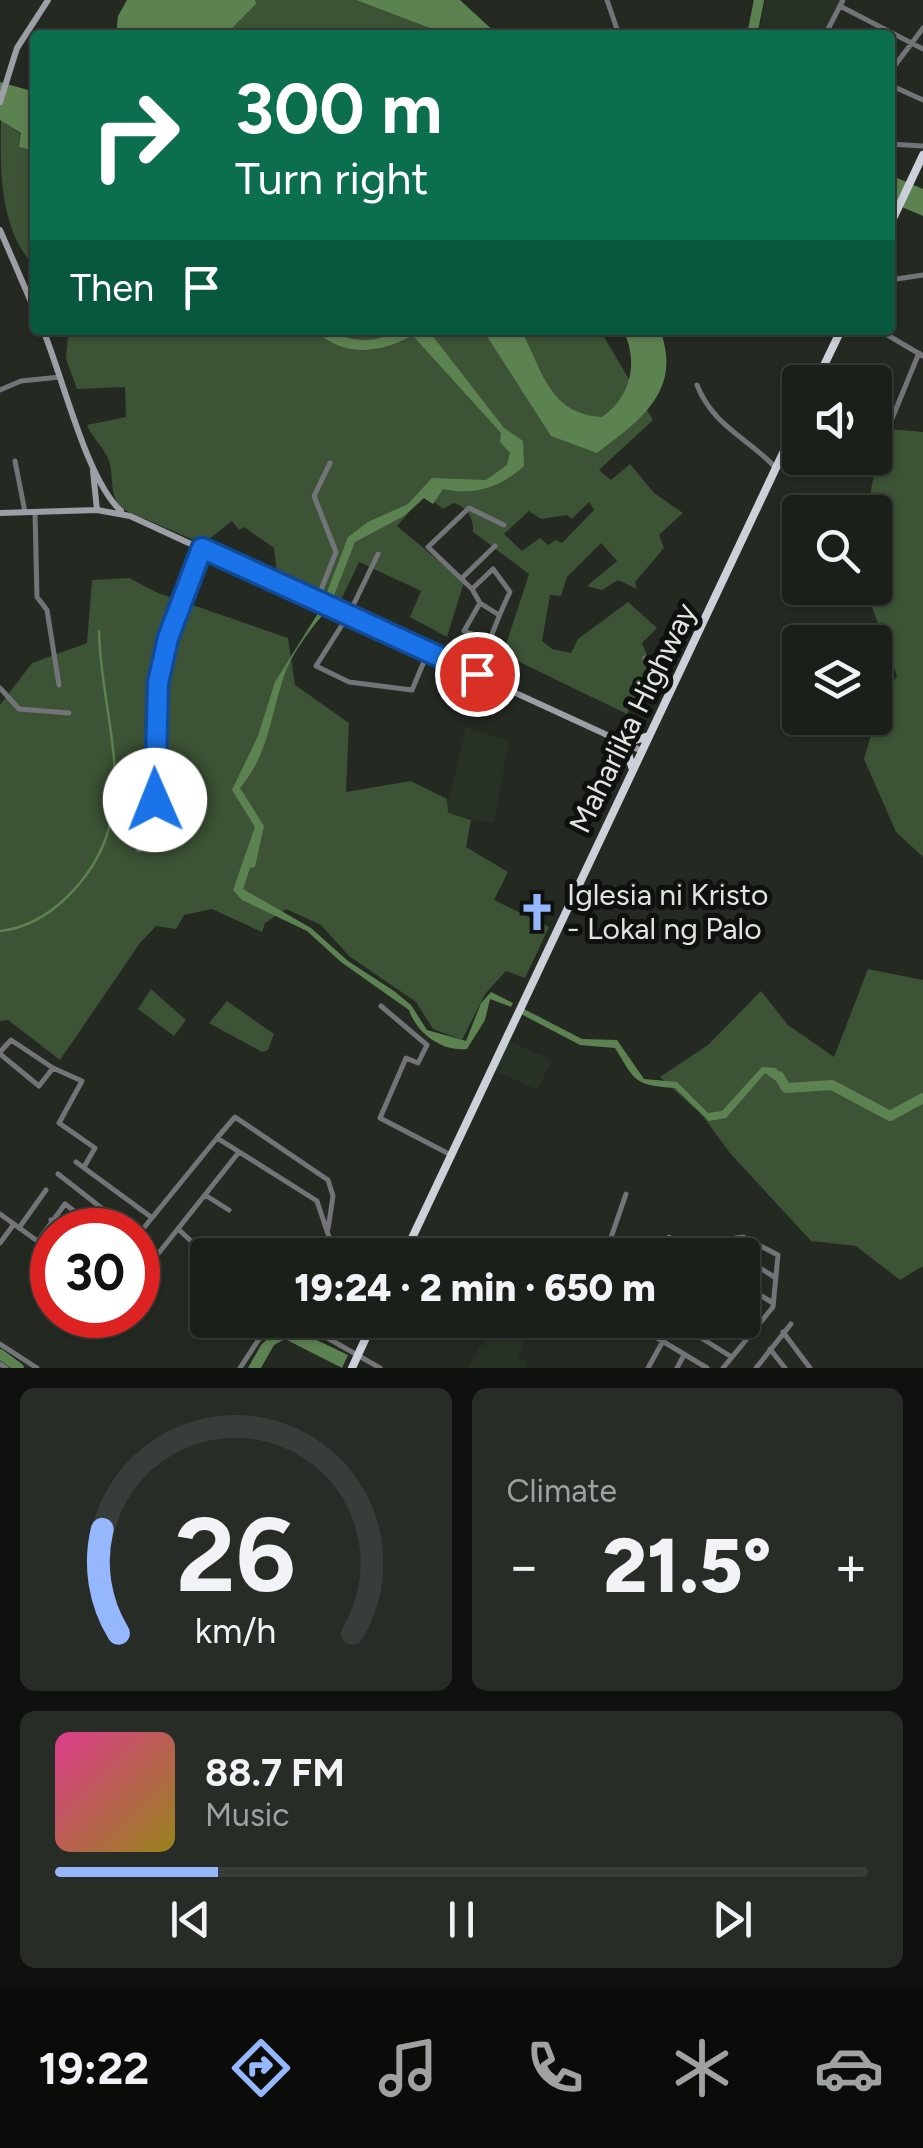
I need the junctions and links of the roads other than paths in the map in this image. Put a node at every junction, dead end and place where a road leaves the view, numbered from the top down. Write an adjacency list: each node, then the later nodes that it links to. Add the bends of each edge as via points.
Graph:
1 (48, 0): 14 (main road, via 22,38)
2 (607, 0): 5 (street)
3 (842, 3): 6 (street); 7 (street)
4 (923, 28): 9 (street)
5 (616, 30)
6 (828, 30)
7 (890, 30)
8 (895, 33): 9 (street)
9 (913, 43): 10 (street); 11 (street)
10 (923, 49)
11 (895, 66)
12 (895, 87): 13 (street)
13 (923, 100)
14 (0, 102)
15 (895, 144): 16 (street)
16 (923, 146)
17 (923, 155): 18 (highway)
18 (895, 215)
19 (0, 230): 22 (main road)
20 (923, 274): 21 (street)
21 (895, 279)
22 (30, 299)
23 (45, 335): 28 (main road)
24 (838, 335): 27 (highway)
25 (888, 335): 26 (street)
26 (921, 354): 31 (street)
27 (824, 364)
28 (63, 378): 30 (street); 35 (main road)
29 (698, 386): 36 (street, via 716,420)
30 (0, 390)
31 (892, 419)
32 (782, 455): 36 (highway, Maharlika Highway)
33 (16, 461): 40 (street)
34 (330, 463): 50 (street, via 314,496 336,552)
35 (93, 468): 37 (main road); 38 (main road)
36 (776, 468): 58 (highway, Maharlika Highway)
37 (109, 499): 39 (main road); 43 (main road)
38 (97, 510): 39 (main road); 41 (main road)
39 (108, 511): 43 (main road)
40 (24, 512): 41 (main road); 42 (main road)
41 (34, 512): 59 (street, via 37,597 47,610)
42 (0, 513)
43 (130, 516): 46 (main road)
44 (504, 525): 48 (street, via 469,508 428,547)
45 (495, 546): 48 (street)
46 (202, 548): 50 (main road); 66 (street, via 158,683)
47 (378, 554): 52 (street)
48 (462, 578): 49 (street)
49 (472, 589): 51 (street); 53 (street, via 493,569 510,592)
50 (319, 600): 52 (main road)
51 (480, 603): 53 (street); 54 (street, via 464,631)
52 (349, 614): 55 (main road); 55 (street, via 316,666 349,682 412,690)
53 (499, 615): 54 (street)
54 (486, 639): 57 (street)
55 (428, 652): 57 (main road)
56 (644, 658): 58 (street, via 652,670)
57 (477, 674): 63 (main road)
58 (676, 681): 62 (highway, Maharlika Highway)
59 (59, 685)
60 (0, 688): 61 (street, via 19,709)
61 (69, 713)
62 (649, 736): 63 (highway); 64 (highway, Maharlika Highway)
63 (625, 743): 64 (main road); 65 (highway)
64 (642, 751): 65 (highway, Maharlika Highway)
65 (632, 771): 74 (highway, Maharlika Highway)
66 (159, 811): 67 (street); 68 (street)
67 (190, 835)
68 (140, 850)
69 (381, 1006): 74 (street, via 427,1045 418,1063 406,1058 380,1118)
70 (0, 1053): 71 (street, via 12,1040); 71 (street, via 39,1086)
71 (54, 1068): 76 (street, via 82,1082 59,1123 95,1148)
72 (217, 1138): 73 (street); 83 (street); 88 (street, via 235,1117 328,1180)
73 (240, 1152): 80 (street); 88 (street, via 318,1201)
74 (451, 1155): 91 (highway, Maharlika Highway)
75 (76, 1162): 76 (street)
76 (84, 1167): 82 (street)
77 (58, 1174): 81 (street)
78 (46, 1190): 86 (street)
79 (626, 1194): 92 (street)
80 (205, 1195): 84 (street); 87 (street)
81 (102, 1208)
82 (140, 1208)
83 (158, 1208)
84 (229, 1210)
85 (0, 1214): 86 (street)
86 (16, 1226): 89 (street); 94 (street)
87 (178, 1229): 93 (street); 96 (street)
88 (328, 1232): 90 (street)
89 (30, 1236)
90 (330, 1238)
91 (412, 1238)
92 (612, 1238)
93 (190, 1240)
94 (0, 1243)
95 (760, 1246): 98 (street, via 778,1256)
96 (160, 1252)
97 (760, 1268): 98 (street)
98 (776, 1278): 100 (street)
99 (760, 1295): 100 (street)
100 (773, 1303): 101 (street)
101 (760, 1322)
102 (791, 1324): 103 (street)
103 (783, 1332): 113 (street); 129 (street)
104 (259, 1338): 120 (street)
105 (323, 1338): 114 (street)
106 (366, 1338): 114 (highway)
107 (653, 1338): 111 (street)
108 (665, 1338): 111 (street)
109 (701, 1338): 116 (street)
110 (746, 1338): 116 (street)
111 (663, 1342): 115 (street); 123 (street)
112 (0, 1344): 119 (street)
113 (770, 1348): 127 (street); 128 (street)
114 (358, 1355): 121 (highway); 122 (street)
115 (684, 1355): 124 (street); 125 (street)
116 (730, 1356): 126 (street)
117 (0, 1364): 118 (street)
118 (6, 1368)
119 (37, 1368)
120 (240, 1368)
121 (352, 1368)
122 (380, 1368)
123 (648, 1368)
124 (677, 1368)
125 (707, 1368)
126 (722, 1368)
127 (756, 1368)
128 (785, 1368)
129 (810, 1368)

